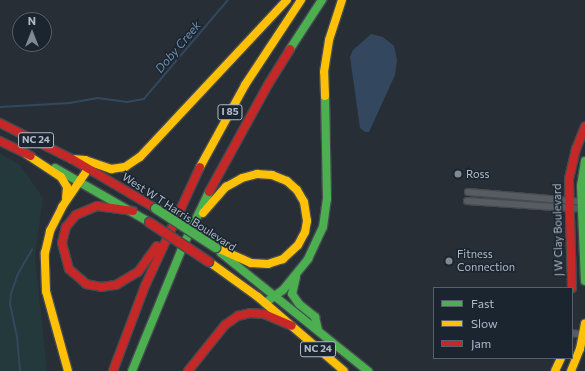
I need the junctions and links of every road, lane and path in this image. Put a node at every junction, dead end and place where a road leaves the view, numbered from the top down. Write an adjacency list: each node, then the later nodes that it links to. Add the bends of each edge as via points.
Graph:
1 (287, 0): 9 (main road, via 140,157 124,167 111,169 99,167 85,160)
2 (301, 0): 20 (main road, I 85, via 229,114)
3 (322, 0): 19 (main road, I 85, via 245,123)
4 (342, 0): 22 (main road, via 329,40 324,72 326,214 314,248)
5 (0, 123): 9 (main road, West W T Harris Boulevard / NC 24)
6 (585, 127): 16 (main road, J W Clay Boulevard, via 573,159)
7 (0, 141): 8 (main road, NC 24)
8 (26, 154): 12 (main road, NC 24); 14 (main road, via 62,177 67,187)
9 (72, 159): 11 (main road, West W T Harris Boulevard / NC 24)
10 (585, 161): 17 (main road)
11 (88, 169): 12 (main road); 21 (main road, West W T Harris Boulevard / NC 24, bridge, via 155,208)
12 (78, 181): 14 (main road); 18 (main road, NC 24)
13 (468, 192): 16 (street)
14 (66, 199): 33 (main road, via 50,230 44,263 46,291)
15 (467, 201): 16 (street)
16 (569, 204): 17 (street); 24 (main road, J W Clay Boulevard)
17 (583, 205): 23 (main road)
18 (133, 211): 20 (main road, via 97,206 83,210 71,221 64,235 62,251 69,269 78,280 101,287 124,282 142,267); 26 (main road, NC 24, bridge)
19 (193, 226): 21 (main road, via 226,187 249,176 264,174 279,177 292,185 301,196 307,214 305,232 298,246 283,259 268,264 251,263); 35 (main road, I 85)
20 (169, 229): 34 (main road, I 85)
21 (215, 248): 25 (main road, West W T Harris Boulevard / NC 24)
22 (300, 269): 25 (main road); 29 (main road, via 293,284 292,294 299,304 315,317)
23 (585, 281)
24 (572, 287)
25 (277, 295): 26 (main road); 29 (main road, West W T Harris Boulevard / NC 24)
26 (265, 303): 28 (main road, NC 24)
27 (585, 323): 31 (main road)
28 (292, 326): 36 (main road, via 264,314 250,313 238,316 225,325); 37 (main road, NC 24)
29 (318, 330): 38 (main road, West W T Harris Boulevard / NC 24)
30 (573, 334): 31 (street)
31 (584, 335): 40 (main road)
32 (561, 359): 39 (main road)
33 (68, 371)
34 (113, 371)
35 (132, 371)
36 (188, 371)
37 (344, 371)
38 (368, 371)
39 (555, 371)
40 (571, 371)

